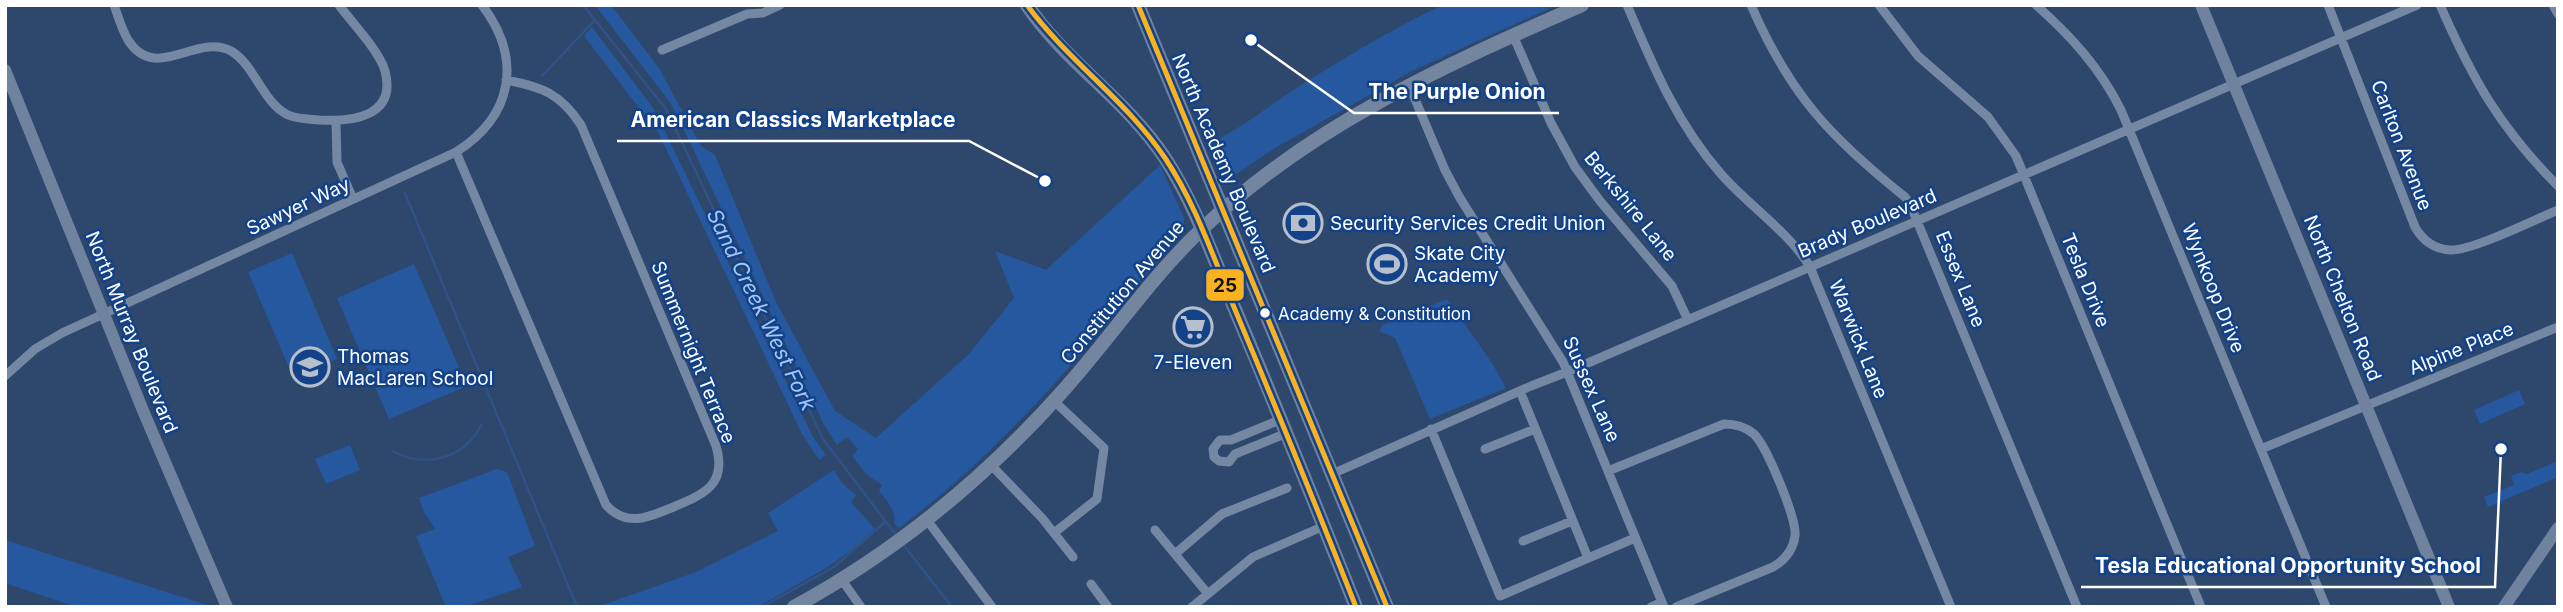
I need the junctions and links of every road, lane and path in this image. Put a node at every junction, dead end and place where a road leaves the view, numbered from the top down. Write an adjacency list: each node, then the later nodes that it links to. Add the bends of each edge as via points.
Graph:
1 (114, 5): 25 (street, via 128,40 148,57 222,48 241,60 286,114)
2 (339, 5): 25 (street, via 380,58 387,82 375,111 362,118)
3 (482, 5): 22 (street, Sawyer Way, via 503,44)
4 (780, 5): 20 (street)
5 (1027, 5): 34 (highway, via 1139,122 1181,184)
6 (1138, 5): 31 (highway, North Academy Boulevard)
7 (1582, 5): 18 (main road, Constitution Avenue)
8 (1627, 5): 35 (street, Warwick Lane, via 1663,89 1691,135 1730,184)
9 (1751, 5): 33 (street, Essex Lane, via 1771,51 1800,95 1839,141 1905,197)
10 (1879, 5): 28 (street, Tesla Drive, via 1918,56 1996,126)
11 (2036, 5): 26 (street, Wynkoop Drive, via 2094,65)
12 (2201, 5): 23 (main road, North Chelton Road)
13 (2328, 5): 19 (street, Carlton Avenue)
14 (2417, 5): 19 (street, Brady Boulevard)
15 (2440, 5): 29 (street, via 2489,104)
16 (2553, 5): 17 (street)
17 (2558, 14)
18 (1513, 35): 24 (main road, Constitution Avenue); 37 (street, Berkshire Lane, via 1575,167 1672,285)
19 (2342, 38): 23 (street, Brady Boulevard); 32 (street, Carlton Avenue, via 2415,227 2426,241 2457,250)
20 (662, 50)
21 (5, 70): 36 (main road, North Murray Boulevard)
22 (506, 80): 27 (street, Sawyer Way, via 496,116); 27 (street, Summernight Terrace, via 550,92 581,125 716,446 719,469 712,486 700,496 638,520 616,514 606,505)
23 (2234, 84): 26 (street, Brady Boulevard); 43 (main road, North Chelton Road)
24 (1409, 85): 31 (main road, Constitution Avenue, via 1283,162); 39 (street, Sussex Lane, via 1460,198 1548,334)
25 (336, 121): 30 (street, via 337,162)
26 (2130, 129): 28 (street, Brady Boulevard); 48 (street, Wynkoop Drive)
27 (456, 152): 30 (street, Sawyer Way)
28 (2024, 175): 33 (street, Brady Boulevard); 82 (street, Tesla Drive)
29 (2558, 186)
30 (353, 199): 36 (street, Sawyer Way)
31 (1222, 210): 34 (main road, Constitution Avenue); 51 (highway, North Academy Boulevard)
32 (2558, 210)
33 (1918, 221): 35 (street, Brady Boulevard); 81 (street, Essex Lane)
34 (1201, 229): 42 (main road, Constitution Avenue, via 1167,263); 44 (highway)
35 (1810, 267): 37 (street, Brady Boulevard); 80 (street, Warwick Lane)
36 (104, 314): 40 (street, Sawyer Way, via 47,341); 70 (main road, North Murray Boulevard)
37 (1688, 320): 39 (street, Brady Boulevard)
38 (2558, 327): 43 (street, Alpine Place)
39 (1567, 372): 41 (street, Brady Boulevard); 50 (street, Sussex Lane)
40 (5, 376)
41 (1520, 391): 45 (street, Brady Boulevard); 46 (street)
42 (1054, 401): 49 (main road, Constitution Avenue); 60 (street, via 1104,448 1097,499)
43 (2366, 405): 48 (street, Alpine Place); 84 (main road, North Chelton Road)
44 (1284, 426): 44 (street, via 1229,462 1214,457 1217,442); 57 (highway)
45 (1431, 429): 51 (street, Brady Boulevard); 65 (street, via 1500,596)
46 (1535, 429): 47 (street); 54 (street)
47 (1485, 449)
48 (2261, 449): 83 (street, Wynkoop Drive)
49 (991, 465): 53 (street); 55 (main road, Constitution Avenue)
50 (1608, 471): 61 (street, Sussex Lane); 79 (street, via 1724,424 1750,431 1765,450 1793,517 1795,538 1790,550 1773,567)
51 (1332, 474): 77 (highway, North Academy Boulevard)
52 (1287, 488): 63 (street, via 1222,514)
53 (1042, 518): 56 (street); 60 (street)
54 (1572, 521): 62 (street); 65 (street)
55 (922, 524): 66 (main road, Constitution Avenue); 73 (street)
56 (1033, 526)
57 (1324, 526): 68 (street, via 1253,557); 76 (highway)
58 (2558, 528): 85 (main road)
59 (1155, 530): 63 (street)
60 (1054, 533): 64 (street)
61 (1635, 538): 65 (street); 69 (street, Sussex Lane)
62 (1524, 541)
63 (1175, 554): 68 (street)
64 (1073, 557)
65 (1588, 558)
66 (842, 580): 71 (main road, Constitution Avenue); 72 (street)
67 (1091, 584): 74 (street)
68 (1208, 594): 75 (street)
69 (1663, 604): 78 (street)
70 (227, 607)
71 (794, 607)
72 (861, 607)
73 (992, 607)
74 (1108, 607)
75 (1192, 607)
76 (1356, 607)
77 (1387, 607)
78 (1651, 607)
79 (1676, 607)
80 (1951, 607)
81 (2077, 607)
82 (2201, 607)
83 (2326, 607)
84 (2449, 607)
85 (2504, 607)

